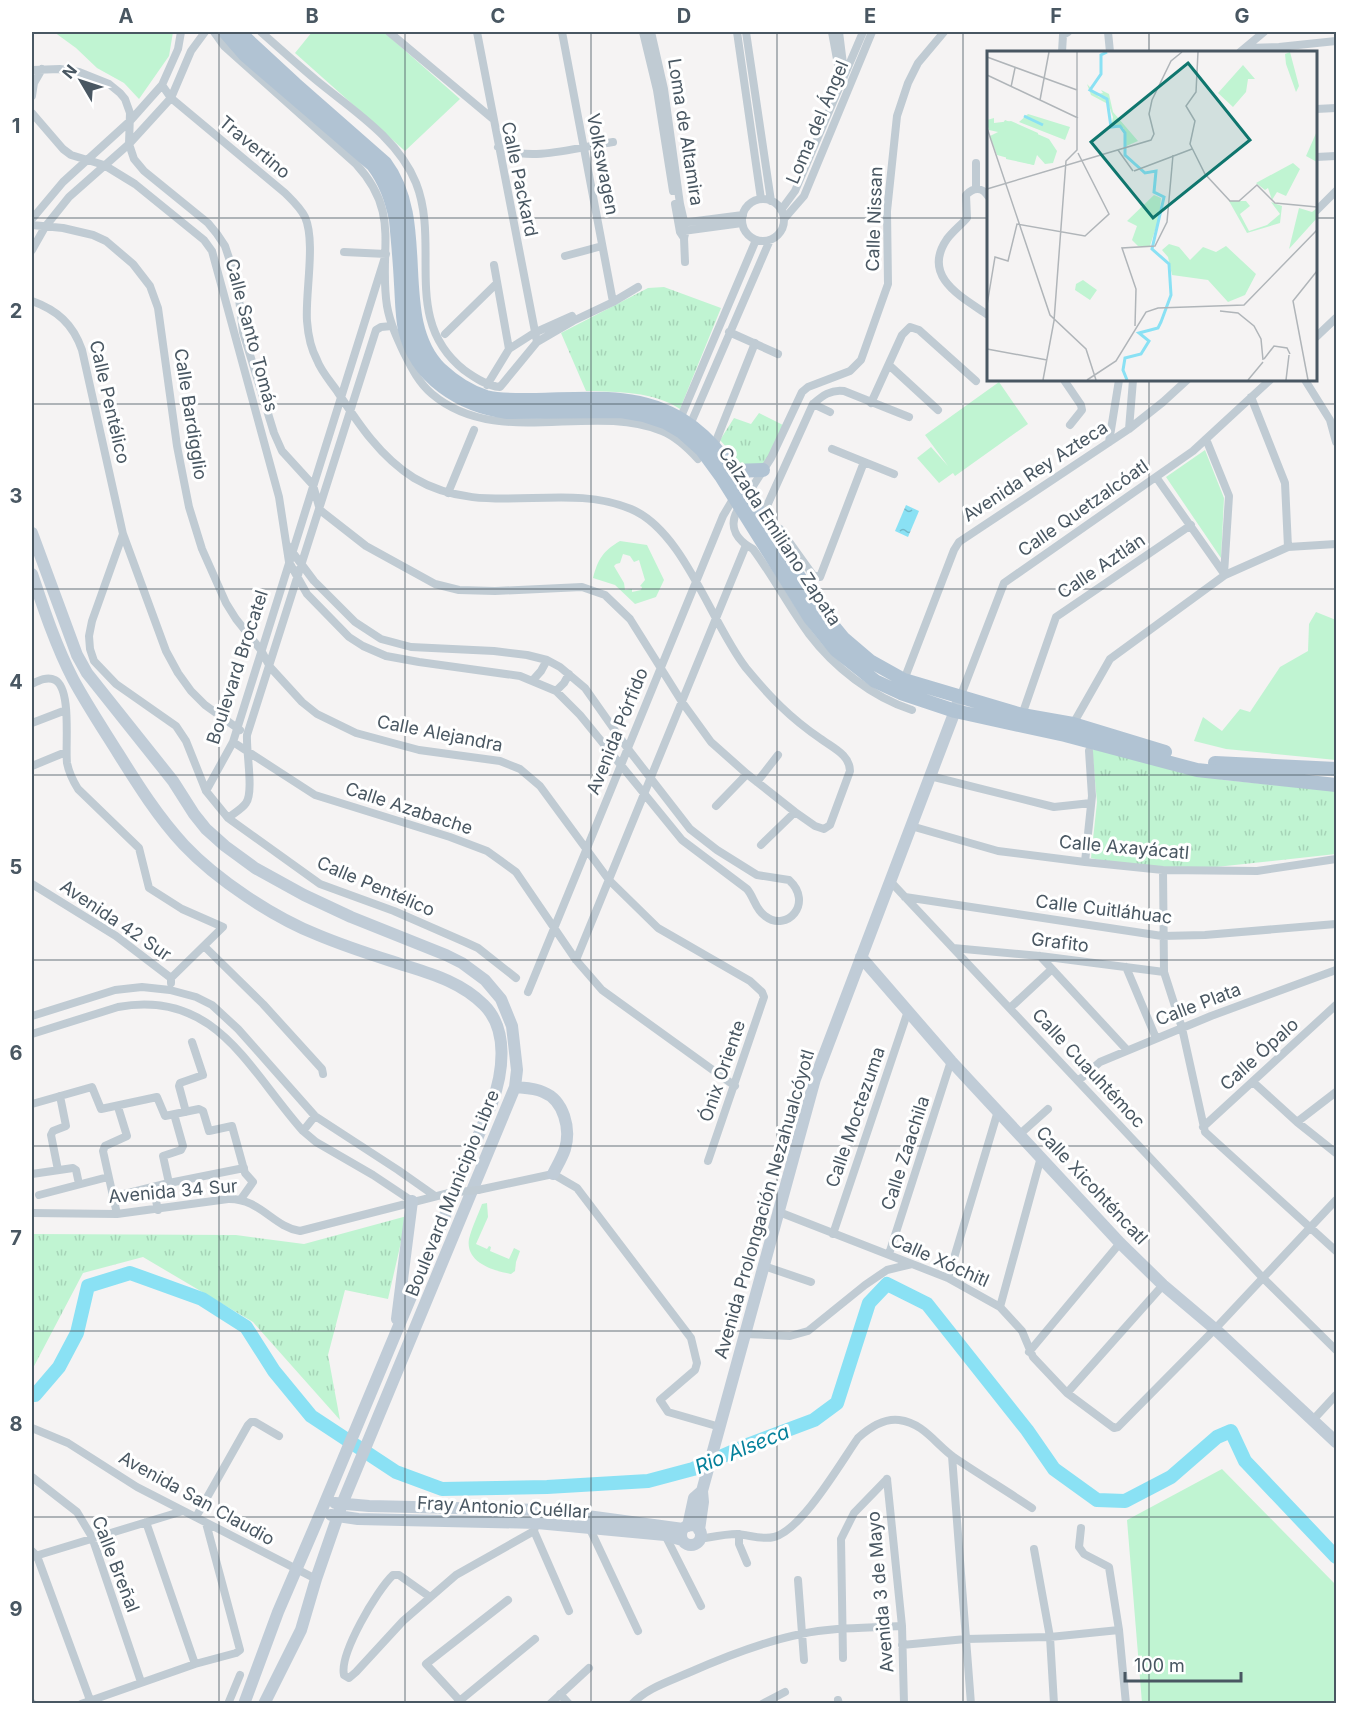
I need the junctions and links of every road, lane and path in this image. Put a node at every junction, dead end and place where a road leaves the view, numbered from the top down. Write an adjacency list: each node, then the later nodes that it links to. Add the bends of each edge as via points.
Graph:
1 (181, 32): 30 (street)
2 (239, 32): 99 (main road, Calzada Emiliano Zapata, via 394,174 406,214 418,335 429,357 452,379 486,397 511,400 638,401)
3 (261, 32): 88 (street, via 367,121 402,158 420,195 426,293 435,334 454,362)
4 (389, 32): 37 (street, Calle Packard)
5 (477, 32): 37 (street)
6 (562, 32): 42 (street, Volkswagen)
7 (643, 32): 58 (street)
8 (651, 32): 58 (street, Loma de Altamira, via 664,89)
9 (737, 32): 51 (street)
10 (746, 32): 51 (street)
11 (832, 32): 29 (street)
12 (839, 32): 22 (street)
13 (863, 32): 23 (street, Loma del Ángel)
14 (872, 32): 23 (street, Loma del Ángel)
15 (944, 32): 111 (street, Calle Nissan, via 918,63 897,116 887,212 888,284 861,360 850,371 802,392)
16 (1108, 32): 26 (street)
17 (1264, 32): 24 (street)
18 (1065, 33): 25 (street)
19 (203, 34): 20 (street); 32 (street, via 191,51)
20 (219, 34): 64 (street, via 224,46 364,172 385,220); 116 (main road, Calzada Emiliano Zapata, via 381,174 396,220 406,332 418,360 435,380 459,398 489,410 621,411 665,422 702,450)
21 (1336, 41): 24 (street)
22 (841, 44): 23 (street); 29 (street)
23 (860, 49): 29 (street, Loma del Ángel)
24 (1244, 50)
25 (1062, 51)
26 (1110, 51)
27 (42, 69): 28 (street); 31 (street); 38 (street, via 79,72 108,84 125,99)
28 (32, 70)
29 (846, 83): 53 (street, Loma del Ángel, via 804,196)
30 (162, 85): 32 (street, Travertino); 38 (street)
31 (32, 96)
32 (171, 98): 40 (street); 89 (street, Travertino, via 285,193 306,219 307,321 311,345)
33 (32, 101): 36 (street)
34 (1336, 108): 35 (street)
35 (1317, 109)
36 (33, 114): 45 (street, Calle Santo Tomás, via 63,149)
37 (493, 119): 41 (street, Calle Packard)
38 (130, 121): 40 (street); 45 (street)
39 (613, 142): 42 (street)
40 (129, 144): 47 (street); 114 (street, Calle Santo Tomás, via 144,171 208,223 225,246 237,282 243,332 274,433 282,451)
41 (498, 147): 42 (street, via 532,155); 76 (street, Calle Packard)
42 (582, 147): 61 (street, Volkswagen)
43 (1336, 156): 44 (street)
44 (1317, 157)
45 (87, 161): 47 (street, Calle Santo Tomás); 54 (street)
46 (976, 163): 48 (street)
47 (104, 165): 57 (street, via 69,197); 125 (street, Calle Santo Tomás, via 158,202 212,251)
48 (976, 189): 50 (street); 70 (street, via 966,195 967,218 946,240 939,262 952,291)
49 (1336, 191): 52 (street)
50 (987, 195)
51 (766, 200): 53 (street); 55 (street, via 749,205)
52 (1317, 210)
53 (783, 215): 60 (street, via 780,232)
54 (32, 219)
55 (743, 219): 58 (street); 59 (street, via 747,233)
56 (32, 225): 57 (street, Calle Bardigglio)
57 (45, 227): 62 (street); 134 (street, Calle Bardigglio, via 79,231 106,241 133,264 150,286 158,308 177,446 192,518 226,603)
58 (683, 229): 66 (street, Loma de Altamira)
59 (756, 240): 60 (street); 92 (street)
60 (770, 240): 73 (street)
61 (602, 246): 65 (street); 76 (street, Volkswagen, via 613,300)
62 (32, 250)
63 (344, 252): 64 (street)
64 (386, 254): 72 (street, via 387,304); 89 (street)
65 (565, 256)
66 (686, 262)
67 (494, 265): 68 (street)
68 (496, 284): 74 (street); 78 (street)
69 (32, 301): 121 (street, Calle Pentélico, via 60,316 77,336)
70 (987, 314)
71 (1336, 318): 75 (street)
72 (392, 326): 96 (street, Boulevard Brocatel, via 376,330); 108 (street, via 416,377 453,409 485,419 516,422 618,422 646,426 676,439)
73 (729, 332): 77 (street); 94 (street)
74 (445, 334)
75 (1317, 336)
76 (536, 337): 78 (street); 88 (street, via 502,385)
77 (754, 344): 79 (street); 106 (street)
78 (509, 349): 88 (street)
79 (778, 354)
80 (889, 365): 81 (street, via 909,327 919,330); 91 (street); 95 (street)
81 (976, 381)
82 (1065, 381): 100 (street, via 1082,410)
83 (1119, 381): 104 (street)
84 (1133, 381): 101 (street)
85 (1186, 381): 101 (street, Avenida Rey Azteca)
86 (1269, 381): 90 (street, Calle Quetzalcóatl)
87 (1306, 381): 105 (street, via 1330,420)
88 (487, 385)
89 (341, 397): 96 (street, Travertino); 114 (street)
90 (1251, 397): 103 (street, Calle Quetzalcóatl); 126 (street, via 1285,483)
91 (871, 403): 93 (street, via 838,390 820,397); 98 (street)
92 (686, 405): 94 (street); 99 (street)
93 (813, 405): 97 (street); 118 (street, via 766,508)
94 (696, 409): 99 (street)
95 (938, 410)
96 (350, 412): 115 (street, Travertino, via 395,464 415,479); 117 (street, Boulevard Brocatel)
97 (830, 412)
98 (909, 417)
99 (685, 422): 106 (main road, Calzada Emiliano Zapata)
100 (1070, 425)
101 (1129, 429): 104 (street, Avenida Rey Azteca)
102 (474, 430): 115 (street)
103 (1206, 439): 113 (street, Calle Quetzalcóatl); 130 (street, via 1229,496)
104 (1109, 442): 140 (street, Avenida Rey Azteca, via 959,542)
105 (1336, 442)
106 (714, 446): 110 (main road, Calzada Emiliano Zapata)
107 (832, 449): 109 (street)
108 (698, 459)
109 (864, 462): 112 (street); 122 (street, via 820,577 813,575 783,531 776,528)
110 (734, 471): 111 (main road); 116 (main road, Calzada Emiliano Zapata)
111 (760, 474): 116 (street, Calle Nissan)
112 (894, 474)
113 (1156, 477): 119 (street); 143 (street, Calle Quetzalcóatl, via 1004,583)
114 (313, 485): 117 (street, Calle Santo Tomás); 125 (street)
115 (448, 493): 132 (street, Travertino, via 477,499 585,499 632,509 648,518 671,543)
116 (741, 496): 118 (main road, Calzada Emiliano Zapata); 124 (street, via 734,526 737,537); 132 (street, Avenida Pórfido, via 726,509)
117 (320, 510): 128 (street, Boulevard Brocatel); 137 (street, via 366,546 435,584 459,590 594,590 613,601 630,619)
118 (756, 519): 122 (main road, Calzada Emiliano Zapata)
119 (1191, 525): 130 (street); 148 (street, Calle Aztlán, via 1056,616)
120 (32, 533): 214 (main road, Boulevard Municipio Libre, via 87,673 206,829 255,868 294,890 446,955 475,972 493,989 513,1026)
121 (123, 534): 151 (street, Calle Pentélico, via 157,629 178,673 205,705); 167 (street, via 92,621 90,649 102,672 181,732)
122 (765, 534): 140 (main road, Calzada Emiliano Zapata, via 843,638 870,661); 147 (main road, Calzada Emiliano Zapata, via 810,618 836,650 889,689)
123 (1336, 544): 126 (street)
124 (746, 545): 133 (street); 146 (street, via 755,551 810,635 828,655 875,693)
125 (290, 547): 127 (street, Calle Santo Tomás); 128 (street)
126 (1288, 547): 130 (street)
127 (289, 562): 131 (street); 134 (street, Boulevard Brocatel)
128 (302, 566): 131 (street, Boulevard Brocatel); 135 (street, via 355,622 381,639 411,647 494,651)
129 (32, 574): 263 (main road, Boulevard Municipio Libre, via 57,644 88,706 142,791 184,845 251,899 284,919 316,935 463,987 494,1019 501,1047 500,1080)
130 (1224, 574): 150 (street, via 1110,659)
131 (297, 580): 136 (street, Boulevard Brocatel); 139 (street, via 349,637 386,656)
132 (696, 583): 133 (street); 137 (street, Avenida Pórfido)
133 (715, 620): 144 (street); 171 (street, via 763,689 793,720 844,755 850,764 830,825 824,829 815,826)
134 (261, 650): 136 (street, Calle Bardigglio); 151 (street, Boulevard Brocatel)
135 (547, 660): 138 (street); 139 (street)
136 (270, 667): 152 (street, Boulevard Brocatel); 175 (street, Calle Alejandra, via 317,714 356,733 419,750 500,761 520,769 540,786)
137 (660, 669): 144 (street); 154 (street, Avenida Pórfido)
138 (569, 674): 142 (street); 154 (street, via 585,688)
139 (533, 680): 142 (street)
140 (904, 680): 143 (main road, Calzada Emiliano Zapata)
141 (32, 684): 145 (street, via 55,680 64,692)
142 (556, 691): 160 (street)
143 (961, 695): 147 (main road, Avenida Prolongación Nezahualcóyotl); 148 (main road, Calzada Emiliano Zapata)
144 (682, 702): 162 (street, via 711,742); 164 (street)
145 (66, 710): 149 (street); 156 (street)
146 (912, 710)
147 (955, 711): 163 (main road, Avenida Prolongación Nezahualcóyotl); 166 (main road, Calzada Emiliano Zapata, via 1197,770)
148 (1022, 715): 150 (main road, Calzada Emiliano Zapata)
149 (32, 723)
150 (1073, 724): 161 (main road, Calzada Emiliano Zapata, via 1200,763)
151 (237, 727): 152 (street, Calle Pentélico); 153 (street, Boulevard Brocatel)
152 (247, 735): 157 (street, Boulevard Brocatel)
153 (233, 742): 157 (street, Calle Azabache); 167 (street, Boulevard Brocatel)
154 (628, 749): 160 (street, Avenida Pórfido); 164 (street)
155 (1089, 751): 169 (street)
156 (66, 752): 159 (street); 186 (street, via 69,771 78,789 139,848 149,888 182,909 223,927)
157 (246, 752): 172 (street, Boulevard Brocatel, via 251,791 242,808); 184 (street, Calle Azabache, via 315,795 487,851 516,872)
158 (778, 755): 165 (street)
159 (32, 766)
160 (621, 767): 168 (street); 175 (street, Avenida Pórfido)
161 (1336, 769)
162 (747, 774): 165 (street); 170 (street)
163 (930, 776): 169 (street, via 1054,807); 173 (main road, Avenida Prolongación Nezahualcóyotl)
164 (651, 779): 168 (street); 168 (street, via 690,829 717,850 757,875 784,878 796,886 800,900 794,914 779,921 766,918 752,894 682,840)
165 (757, 782): 171 (street)
166 (1336, 785)
167 (207, 791): 172 (street)
168 (644, 795): 179 (street)
169 (1091, 803): 177 (street)
170 (716, 806)
171 (795, 813): 174 (street)
172 (228, 818): 196 (street, Calle Pentélico, via 320,884 478,948)
173 (911, 826): 177 (street, Calle Axayácatl, via 998,851); 180 (main road, Avenida Prolongación Nezahualcóyotl)
174 (761, 844)
175 (586, 851): 179 (street, Calle Alejandra); 184 (street, Avenida Pórfido)
176 (1336, 859): 178 (street, Calle Axayácatl, via 1257,872)
177 (1085, 862): 178 (street, Calle Axayácatl)
178 (1163, 870): 185 (street)
179 (609, 880): 190 (street); 199 (street, Calle Alejandra, via 658,928 750,981)
180 (890, 881): 182 (street, Calle Cuauhtémoc); 189 (main road, Avenida Prolongación Nezahualcóyotl)
181 (32, 884): 195 (street, Avenida 42 Sur, via 116,936)
182 (904, 897): 185 (street, Calle Cuitláhuac); 187 (street, Calle Cuauhtémoc)
183 (1336, 924): 185 (street, Calle Cuitláhuac)
184 (555, 928): 190 (street, Calle Azabache); 198 (street, Avenida Pórfido)
185 (1162, 936): 194 (street)
186 (204, 946): 195 (street); 210 (street, via 269,1011)
187 (953, 948): 188 (street, Grafito); 201 (street, Calle Cuauhtémoc)
188 (1040, 956): 191 (street, Grafito); 192 (street)
189 (861, 957): 202 (main road, Calle Xicohténcatl); 246 (main road, Avenida Prolongación Nezahualcóyotl, via 815,1078)
190 (576, 960): 213 (street, Calle Azabache, via 602,990)
191 (1126, 967): 194 (street, Grafito); 206 (street)
192 (1052, 969): 201 (street); 208 (street)
193 (1336, 970): 204 (street, Calle Plata)
194 (1164, 972): 204 (street)
195 (171, 978): 197 (street, Avenida 42 Sur)
196 (516, 978)
197 (170, 990): 203 (street, via 115,990); 223 (street, via 196,997 224,1015)
198 (528, 992)
199 (762, 992): 213 (street, Ónix Oriente, via 764,997)
200 (1336, 1005): 212 (street, Calle Ópalo)
201 (1010, 1008): 211 (street, Calle Cuauhtémoc)
202 (908, 1011): 209 (main road, Calle Xicohténcatl); 250 (street, Calle Moctezuma)
203 (32, 1016)
204 (1182, 1028): 206 (street, Calle Plata); 225 (street)
205 (32, 1034): 226 (street, via 132,1004 153,1004 191,1013 228,1040)
206 (1156, 1038): 208 (street, Calle Plata)
207 (192, 1042): 221 (street, via 203,1075 180,1083)
208 (1127, 1050): 211 (street, Calle Plata, via 1100,1062)
209 (951, 1061): 220 (main road, Calle Xicohténcatl); 253 (street, Calle Zaachila)
210 (323, 1074)
211 (1078, 1081): 257 (street, Calle Cuauhtémoc)
212 (1253, 1082): 224 (street); 225 (street, Calle Ópalo)
213 (735, 1086): 230 (street, Ónix Oriente)
214 (515, 1087): 234 (main road, via 546,1093 562,1111 567,1140); 275 (main road, Boulevard Municipio Libre)
215 (1336, 1092): 224 (street)
216 (60, 1096): 217 (street); 218 (street, via 92,1087 101,1109); 232 (street, via 66,1126 51,1135)
217 (32, 1104)
218 (118, 1107): 222 (street, via 157,1097 165,1116); 235 (street, via 127,1136 103,1148)
219 (1048, 1109): 227 (street)
220 (998, 1111): 227 (main road, Calle Xicohténcatl); 256 (street)
221 (186, 1112): 222 (street); 231 (street, via 203,1111 209,1131 232,1126)
222 (174, 1114): 236 (street, via 183,1146 164,1156)
223 (315, 1116): 226 (street); 240 (street)
224 (1297, 1122): 228 (street)
225 (1203, 1127): 249 (street, via 1209,1137)
226 (303, 1131): 244 (street)
227 (1020, 1134): 229 (main road, Calle Xicohténcatl)
228 (1336, 1153)
229 (1041, 1157): 251 (main road, Calle Xicohténcatl); 260 (street)
230 (708, 1161)
231 (244, 1168): 236 (street); 242 (street, via 253,1182)
232 (58, 1170): 233 (street); 237 (street, via 75,1168)
233 (32, 1174)
234 (552, 1174): 240 (street, Avenida 34 Sur, bridge, via 478,1191); 269 (street, via 577,1188 691,1338 695,1370 660,1400 668,1412)
235 (108, 1177): 237 (street); 241 (street)
236 (169, 1183): 238 (street)
237 (79, 1184): 239 (street)
238 (153, 1187): 241 (street); 245 (street)
239 (39, 1195)
240 (435, 1196): 244 (street, Avenida 34 Sur)
241 (112, 1197): 248 (street)
242 (241, 1199): 244 (street, Avenida 34 Sur, via 300,1231); 245 (street, Avenida 34 Sur)
243 (1336, 1200): 249 (street)
244 (412, 1201): 263 (main road)
245 (158, 1210): 248 (street, Avenida 34 Sur)
246 (778, 1212): 250 (street, Calle Xóchitl); 255 (main road, Avenida Prolongación Nezahualcóyotl)
247 (32, 1213): 248 (street, Avenida 34 Sur)
248 (117, 1214)
249 (1310, 1227): 252 (street); 257 (street)
250 (834, 1234): 253 (street, Calle Xóchitl)
251 (1120, 1244): 259 (main road, Calle Xicohténcatl); 265 (street)
252 (1336, 1251)
253 (889, 1254): 254 (street, Calle Xóchitl)
254 (912, 1264): 256 (street, Calle Xóchitl); 262 (street, via 887,1270 808,1331 790,1335)
255 (764, 1266): 258 (street); 262 (main road, Avenida Prolongación Nezahualcóyotl)
256 (948, 1278): 260 (street, Calle Xóchitl)
257 (1263, 1278): 261 (street); 264 (street, Calle Cuauhtémoc)
258 (811, 1282)
259 (1163, 1285): 261 (main road, Calle Xicohténcatl); 266 (street)
260 (1000, 1307): 265 (street, Calle Xóchitl, via 1022,1331)
261 (1215, 1329): 266 (street, Calle Xóchitl, via 1118,1427 1110,1427); 268 (main road, Calle Xicohténcatl)
262 (745, 1334): 269 (main road, Avenida Prolongación Nezahualcóyotl)
263 (395, 1335): 277 (main road, Boulevard Municipio Libre)
264 (1336, 1350)
265 (1029, 1352): 266 (street, Calle Xóchitl)
266 (1067, 1393)
267 (1336, 1395): 268 (street)
268 (1312, 1421): 272 (main road, Calle Xicohténcatl)
269 (720, 1427): 287 (main road, Avenida Prolongación Nezahualcóyotl, via 704,1485 694,1498)
270 (32, 1428): 280 (street, Avenida San Claudio, via 68,1443)
271 (279, 1436): 281 (street, via 251,1422)
272 (1336, 1442)
273 (952, 1456): 278 (street, Fray Antonio Cuéllar); 288 (street, Fray Antonio Cuéllar, via 916,1425 898,1420 882,1422 869,1427 858,1438 793,1526 775,1537); 308 (street)
274 (32, 1477): 290 (street, Calle Breñal, via 77,1512)
275 (352, 1480): 276 (main road, via 355,1493); 279 (main road, Boulevard Municipio Libre)
276 (369, 1506): 279 (main road, Fray Antonio Cuéllar); 287 (main road, Fray Antonio Cuéllar, via 543,1510)
277 (323, 1507): 279 (main road, Fray Antonio Cuéllar); 294 (main road, Boulevard Municipio Libre)
278 (1032, 1508)
279 (340, 1510): 284 (main road, Fray Antonio Cuéllar, via 358,1519); 295 (main road, Boulevard Municipio Libre)
280 (183, 1511): 281 (street, Avenida San Claudio); 282 (street)
281 (196, 1517): 283 (street, Avenida San Claudio)
282 (146, 1522): 290 (street); 312 (street)
283 (206, 1522): 294 (street, Avenida San Claudio); 312 (street, via 240,1650)
284 (535, 1527): 286 (main road, Fray Antonio Cuéllar); 297 (street, via 456,1575); 300 (street)
285 (1081, 1528): 303 (street, via 1079,1547 1084,1554 1109,1567)
286 (590, 1529): 289 (main road, Fray Antonio Cuéllar); 304 (street)
287 (690, 1533): 288 (street, Fray Antonio Cuéllar); 289 (main road, Fray Antonio Cuéllar)
288 (739, 1534): 293 (street)
289 (665, 1535): 299 (street)
290 (92, 1538): 292 (street); 315 (street, Calle Breñal)
291 (1034, 1549): 306 (street)
292 (33, 1555): 318 (street)
293 (747, 1563)
294 (296, 1570): 295 (street, Avenida San Claudio); 321 (main road, Boulevard Municipio Libre)
295 (316, 1579): 322 (main road, Boulevard Municipio Libre, via 301,1630)
296 (798, 1580): 305 (street)
297 (430, 1597): 297 (street, via 356,1672 349,1678 344,1675 342,1667 359,1625 393,1575 399,1575)
298 (508, 1600): 319 (street, via 426,1664)
299 (701, 1606)
300 (569, 1611)
301 (902, 1626): 302 (street); 302 (street, Avenida 3 de Mayo, via 887,1479 854,1513 841,1539); 309 (street, Avenida 3 de Mayo)
302 (842, 1629): 305 (street); 310 (street)
303 (1119, 1630): 306 (street); 330 (street)
304 (638, 1631)
305 (801, 1634): 311 (street); 325 (street, via 710,1664 642,1693)
306 (1050, 1637): 308 (street); 329 (street)
307 (535, 1639): 319 (street)
308 (966, 1639): 309 (street); 328 (street)
309 (902, 1645): 327 (street, Avenida 3 de Mayo)
310 (843, 1658)
311 (804, 1659)
312 (195, 1664): 315 (street)
313 (589, 1668): 317 (street)
314 (240, 1675): 320 (street)
315 (141, 1682): 318 (street)
316 (785, 1692): 326 (street)
317 (560, 1694): 323 (street); 324 (street)
318 (85, 1702)
319 (458, 1702)
320 (228, 1704)
321 (244, 1704)
322 (264, 1704)
323 (550, 1704)
324 (570, 1704)
325 (632, 1704)
326 (762, 1704)
327 (904, 1704)
328 (971, 1704)
329 (1054, 1704)
330 (1126, 1704)

